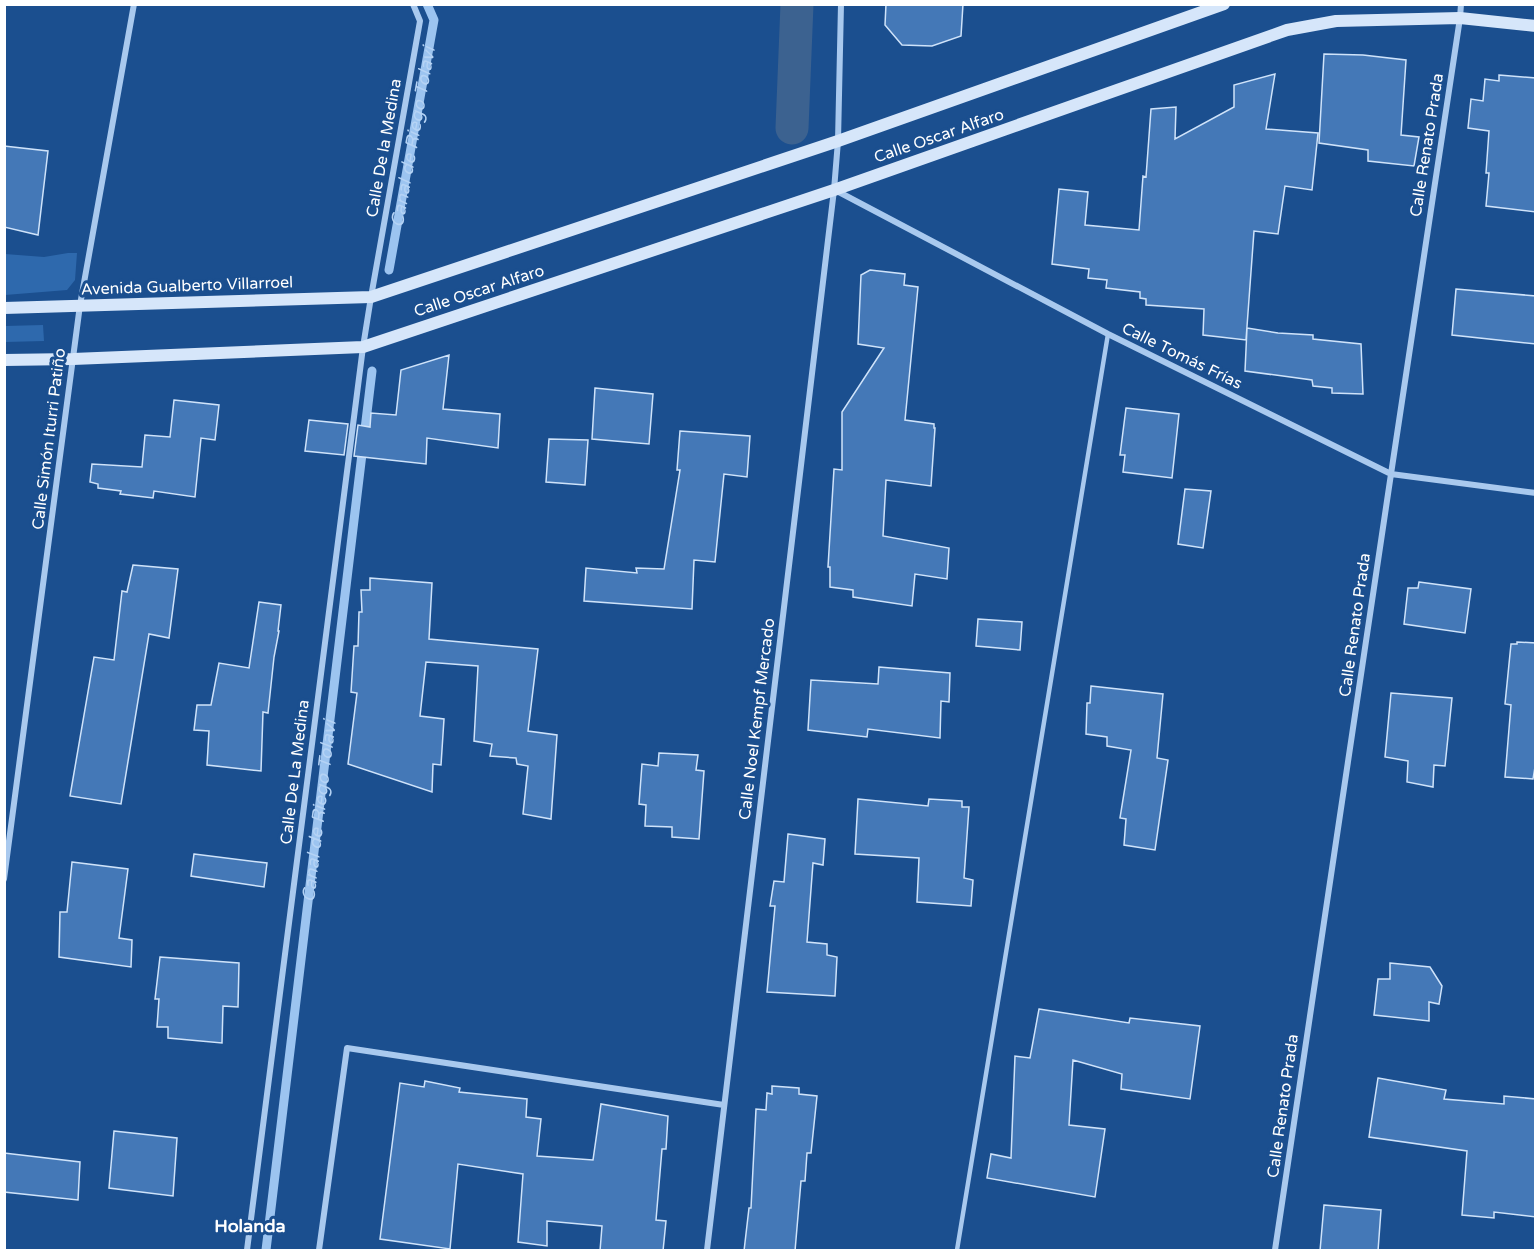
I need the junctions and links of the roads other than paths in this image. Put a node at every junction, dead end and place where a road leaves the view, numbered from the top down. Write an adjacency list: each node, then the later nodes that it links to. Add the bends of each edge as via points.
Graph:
1 (134, 4): 11 (street, Calle Simón Iturri Patiño)
2 (413, 4): 10 (street, Calle De la Medina, via 420,21)
3 (841, 4): 8 (street, Calle Noel Kempf Mercado)
4 (1224, 4): 8 (main road, Calle Oscar Alfaro)
5 (1461, 4): 6 (street, Calle Renato Prada)
6 (1460, 18): 7 (main road, Calle Oscar Alfaro); 9 (main road, Calle Oscar Alfaro, via 1336,21 1287,30); 17 (street, Calle Renato Prada)
7 (1536, 26)
8 (838, 141): 9 (street, Calle Noel Kempf Mercado); 10 (main road, Calle Oscar Alfaro)
9 (834, 190): 13 (street, Calle Tomás Frías); 14 (main road, Calle Oscar Alfaro); 20 (street, Calle Noel Kempf Mercado)
10 (371, 297): 11 (main road, Avenida Gualberto Villarroel); 14 (street, Calle De La Medina)
11 (80, 305): 12 (main road, Avenida Gualberto Villarroel); 15 (street, Calle Simón Iturri Patiño)
12 (4, 308)
13 (1108, 334): 17 (street, Calle Tomás Frías); 24 (lane)
14 (363, 347): 15 (main road); 21 (street, Calle De La Medina)
15 (73, 359): 16 (main road); 19 (street, Calle Simón Iturri Patiño)
16 (4, 360)
17 (1391, 474): 18 (street, Calle Tomás Frías); 25 (street, Calle Renato Prada)
18 (1536, 493)
19 (4, 879)
20 (724, 1105): 22 (street, via 347,1048); 23 (street, Calle Noel Kempf Mercado)
21 (246, 1251)
22 (319, 1251)
23 (707, 1251)
24 (957, 1251)
25 (1275, 1251)

